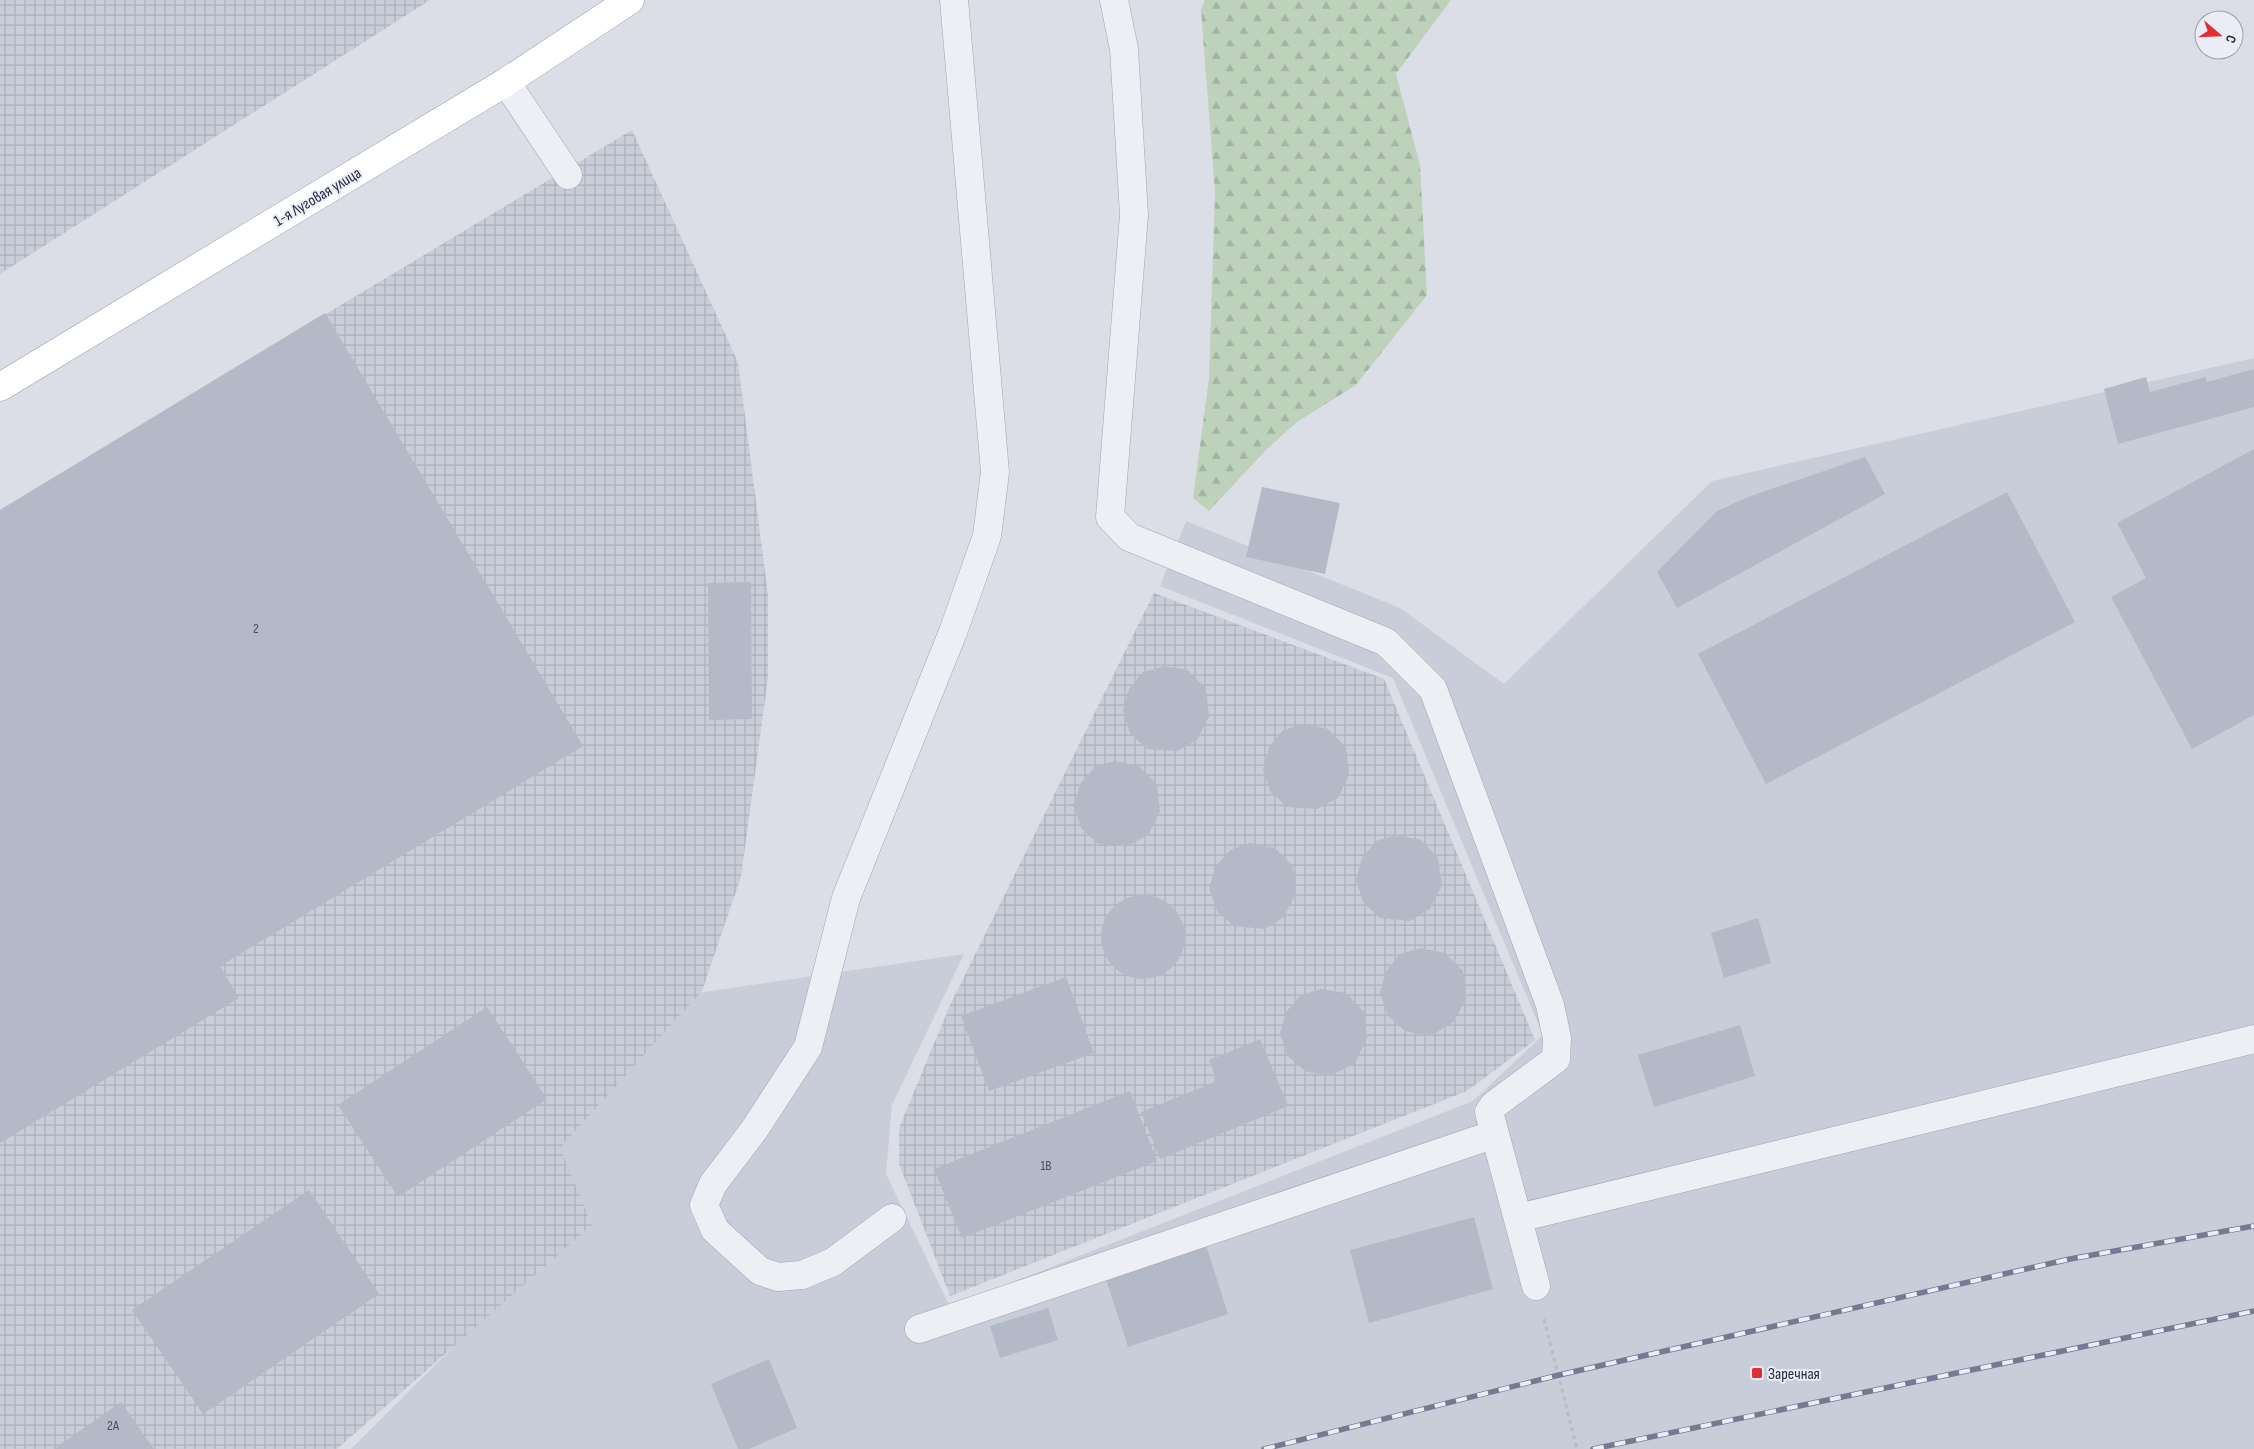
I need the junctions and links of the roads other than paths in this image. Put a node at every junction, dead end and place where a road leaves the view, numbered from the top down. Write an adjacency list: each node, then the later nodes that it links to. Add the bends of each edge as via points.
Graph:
1 (630, 0): 4 (main road, 1-я Луговая улица)
2 (954, 0): 9 (lane, via 995,472 986,536 953,632 846,898 808,1047 754,1130 713,1184 704,1205 715,1230 760,1271 778,1277 802,1275 833,1262)
3 (1114, 0): 8 (lane, via 1124,49 1134,215 1110,517 1129,537 1386,642 1433,689 1550,1005 1557,1038 1556,1059 1489,1112)
4 (506, 82): 5 (lane); 6 (main road, 1-я Луговая улица)
5 (568, 175)
6 (0, 387)
7 (2254, 1039): 10 (lane)
8 (1495, 1134): 10 (lane); 12 (lane)
9 (892, 1218)
10 (1518, 1218): 11 (lane)
11 (1536, 1286)
12 (919, 1329)

